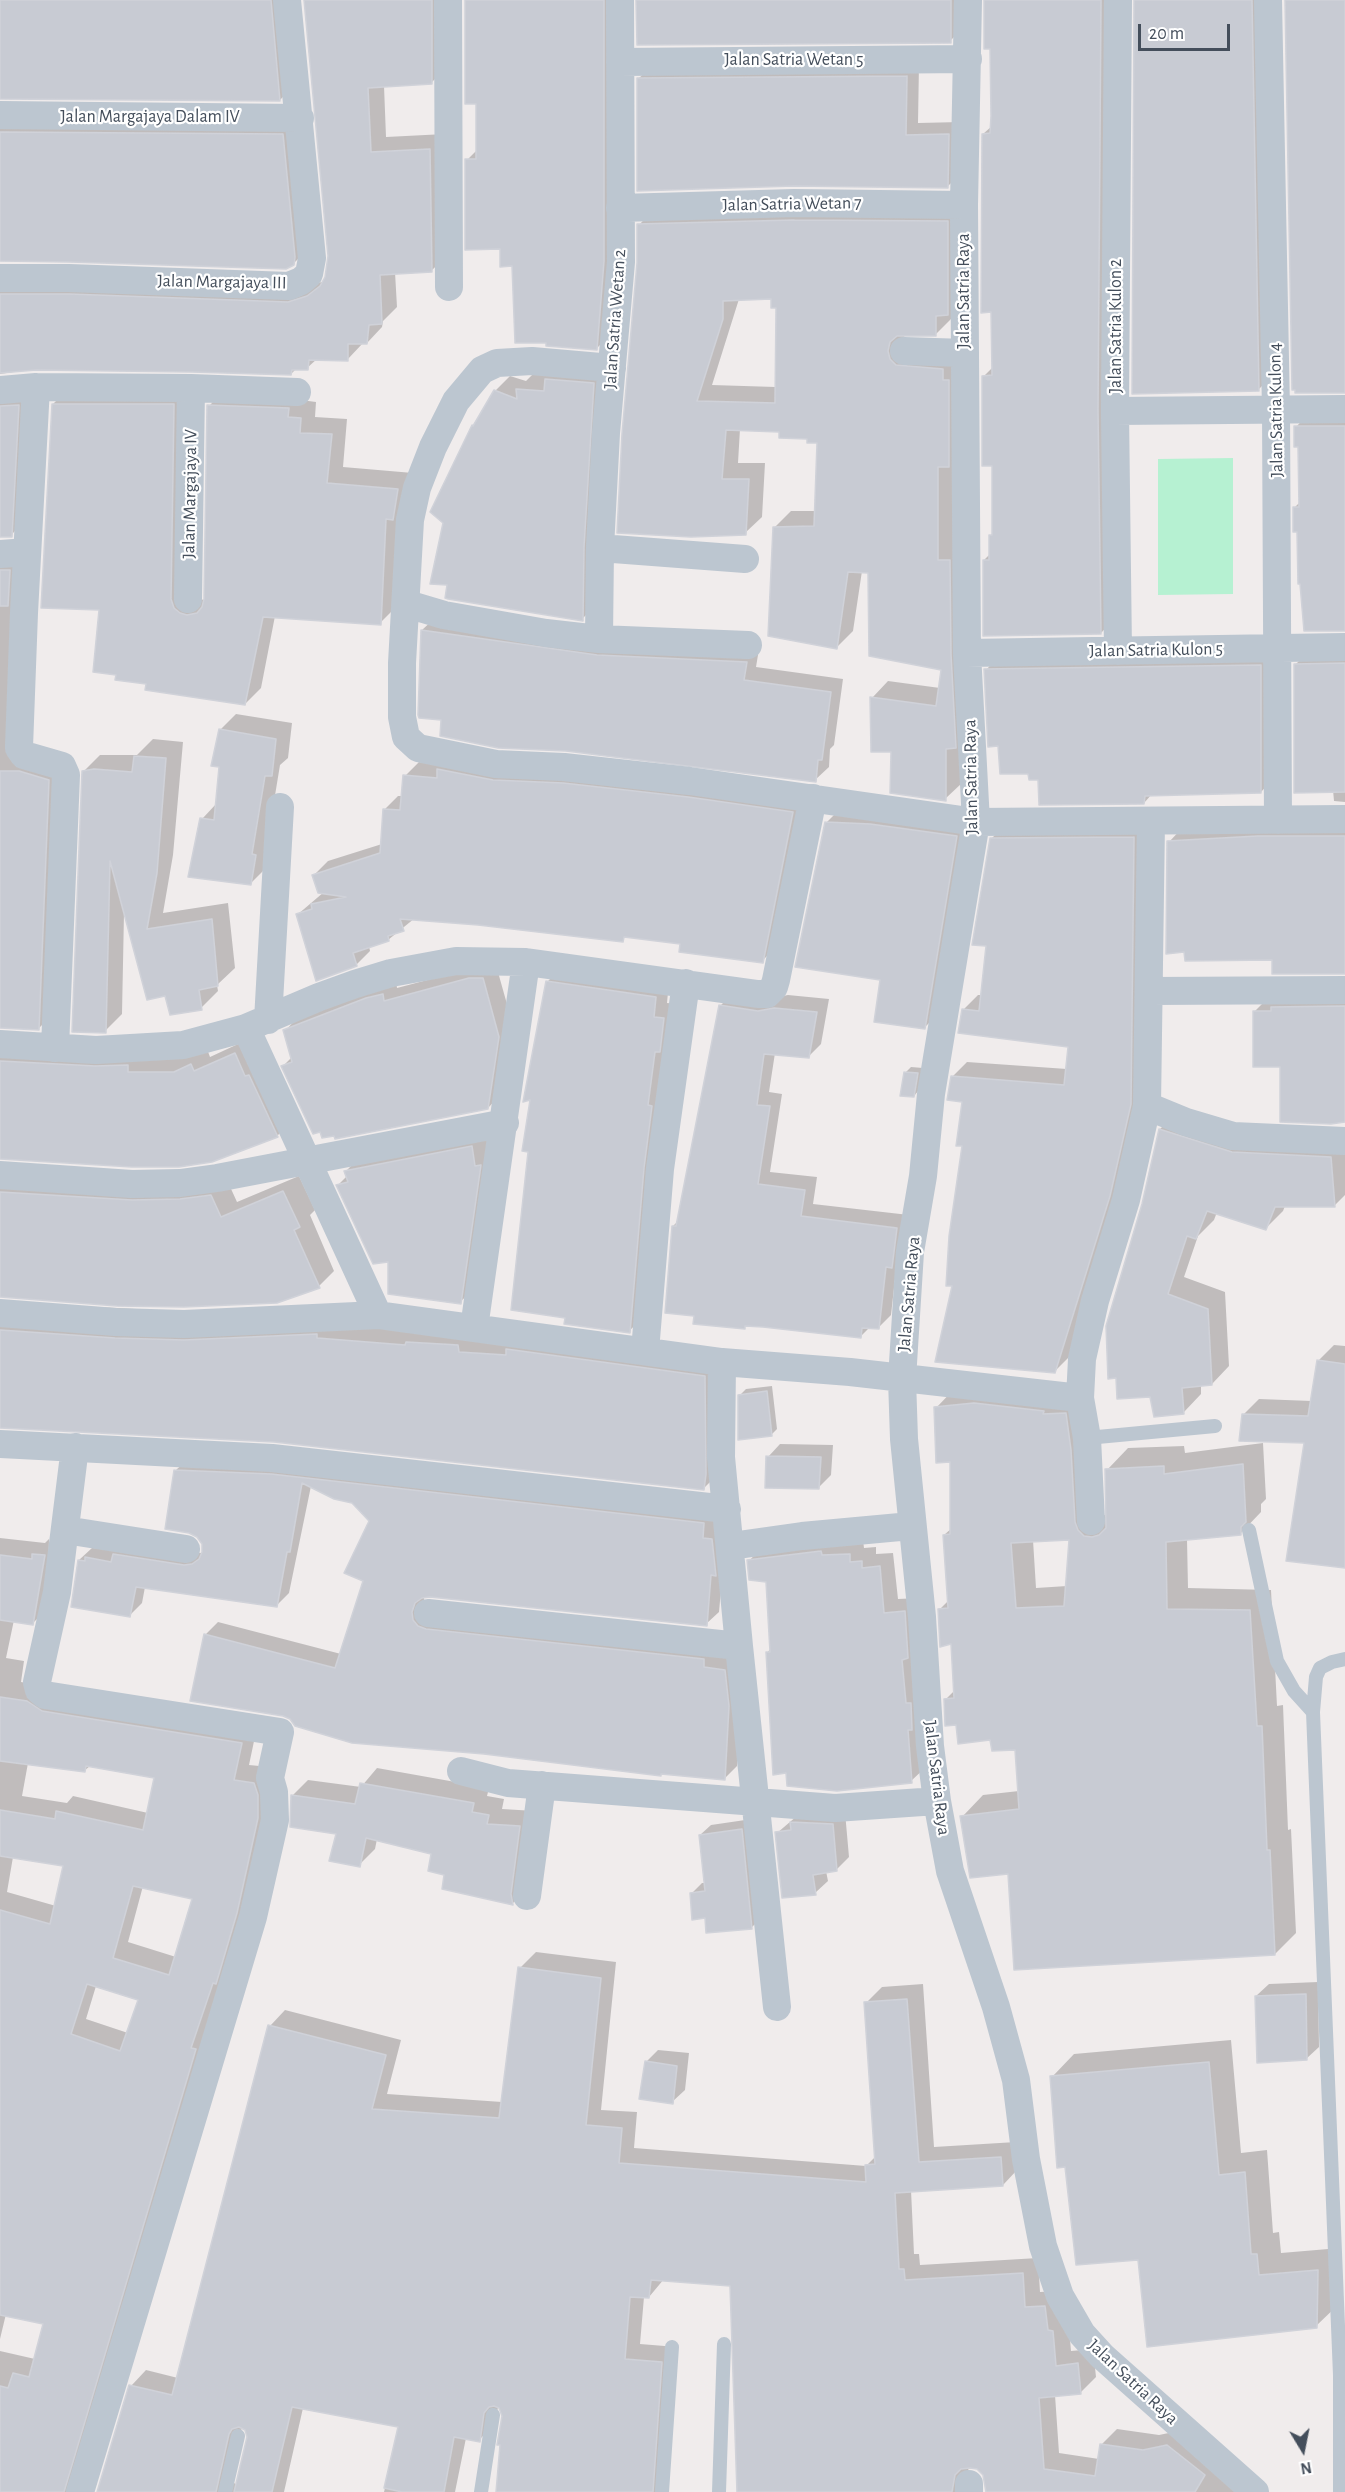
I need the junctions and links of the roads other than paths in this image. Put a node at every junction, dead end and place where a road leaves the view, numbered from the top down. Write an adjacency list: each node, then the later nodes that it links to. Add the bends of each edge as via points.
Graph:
1 (287, 0): 10 (street, Jalan Margajaya III)
2 (448, 0): 14 (street)
3 (620, 0): 8 (street, Jalan Satria Wetan 2)
4 (968, 0): 7 (street, Jalan Satria Raya)
5 (1118, 0): 24 (street, Jalan Satria Kulon 2)
6 (1268, 0): 23 (street, Jalan Satria Kulon 4)
7 (968, 59): 8 (street, Jalan Satria Wetan 5); 11 (street, Jalan Satria Raya)
8 (620, 62): 12 (street, Jalan Satria Wetan 2)
9 (0, 116): 10 (street, Jalan Margajaya Dalam IV)
10 (300, 118): 13 (street, Jalan Margajaya III, via 312,258 309,274 301,281 289,286)
11 (964, 205): 12 (street, Jalan Satria Wetan 7, via 794,203); 16 (street, Jalan Satria Raya)
12 (620, 208): 17 (street, Jalan Satria Wetan 2, via 621,262)
13 (0, 278)
14 (449, 287)
15 (904, 351): 16 (street)
16 (965, 353): 35 (street, Jalan Satria Raya)
17 (612, 368): 25 (street, Jalan Satria Wetan 2); 29 (street, via 532,361 497,363 482,370 456,401 417,488 410,520)
18 (36, 387): 19 (street); 20 (street); 26 (street)
19 (191, 388): 21 (street); 28 (street, Jalan Margajaya IV)
20 (0, 390)
21 (297, 392)
22 (1345, 409): 23 (street)
23 (1276, 410): 24 (street); 33 (street, Jalan Satria Kulon 4)
24 (1115, 411): 34 (street, Jalan Satria Kulon 2)
25 (600, 548): 27 (street); 30 (street, Jalan Satria Wetan 2)
26 (14, 553): 36 (street)
27 (745, 559)
28 (188, 599)
29 (407, 604): 30 (street, via 444,615); 37 (street, via 402,717 406,737 418,748 496,764 564,767)
30 (599, 639): 31 (street)
31 (748, 645)
32 (1345, 647): 33 (street, Jalan Satria Kulon 5)
33 (1277, 648): 34 (street, Jalan Satria Kulon 5); 40 (street, Jalan Satria Kulon 4)
34 (1118, 651): 35 (street, Jalan Satria Kulon 5)
35 (967, 653): 41 (street, Jalan Satria Raya)
36 (10, 706): 49 (street, via 20,753 62,766 66,775)
37 (813, 798): 41 (street); 44 (street, via 771,992 758,994)
38 (280, 807): 47 (street)
39 (1345, 819): 40 (street)
40 (1278, 820): 42 (street)
41 (976, 822): 42 (street); 60 (street, Jalan Satria Raya, via 931,1094 910,1252)
42 (1151, 822): 46 (street)
43 (526, 962): 44 (street); 47 (street, via 456,961 391,973 319,997); 51 (street)
44 (686, 983): 58 (street, via 660,1168)
45 (1345, 990): 46 (street)
46 (1150, 991): 50 (street)
47 (257, 1024): 49 (street, via 183,1045 119,1050); 53 (street)
48 (0, 1044): 49 (street)
49 (55, 1048)
50 (1147, 1106): 52 (street, via 1233,1136); 61 (street, via 1126,1200 1082,1359)
51 (505, 1123): 53 (street); 57 (street)
52 (1345, 1141)
53 (307, 1160): 54 (street, via 180,1183); 56 (street)
54 (0, 1175)
55 (0, 1313): 56 (street, via 184,1324)
56 (378, 1315): 57 (street)
57 (474, 1328): 58 (street)
58 (645, 1351): 59 (street)
59 (722, 1362): 60 (street); 66 (street, via 721,1456)
60 (902, 1379): 61 (street); 68 (street, Jalan Satria Raya)
61 (1080, 1398): 63 (street)
62 (1215, 1426): 63 (lane)
63 (1087, 1438): 67 (street)
64 (0, 1444): 65 (street)
65 (75, 1447): 66 (street, via 272,1458); 69 (street)
66 (727, 1509): 71 (street)
67 (1091, 1521)
68 (911, 1526): 71 (street); 80 (street, Jalan Satria Raya)
69 (65, 1530): 72 (street); 88 (street, via 57,1592 37,1682 41,1693 280,1732 270,1778 275,1820 253,1917)
70 (1249, 1530): 76 (lane, via 1278,1661 1294,1691)
71 (731, 1546): 74 (street)
72 (186, 1549)
73 (428, 1613): 74 (street)
74 (739, 1646): 79 (street)
75 (1345, 1659): 76 (lane, via 1322,1666 1318,1672)
76 (1313, 1712): 85 (lane)
77 (461, 1771): 78 (street, via 508,1783)
78 (542, 1785): 79 (street); 81 (street)
79 (757, 1801): 80 (street, via 835,1808); 82 (street)
80 (937, 1801): 93 (street, Jalan Satria Raya, via 950,1871 1016,2080 1043,2246 1060,2296 1082,2334 1102,2356)
81 (527, 1896)
82 (777, 2007)
83 (724, 2344): 92 (lane)
84 (672, 2347): 91 (lane)
85 (1343, 2375): 94 (lane)
86 (493, 2415): 90 (lane)
87 (238, 2436): 89 (lane)
88 (80, 2492)
89 (225, 2492)
90 (482, 2492)
91 (662, 2492)
92 (718, 2492)
93 (1255, 2492)
94 (1340, 2492)

